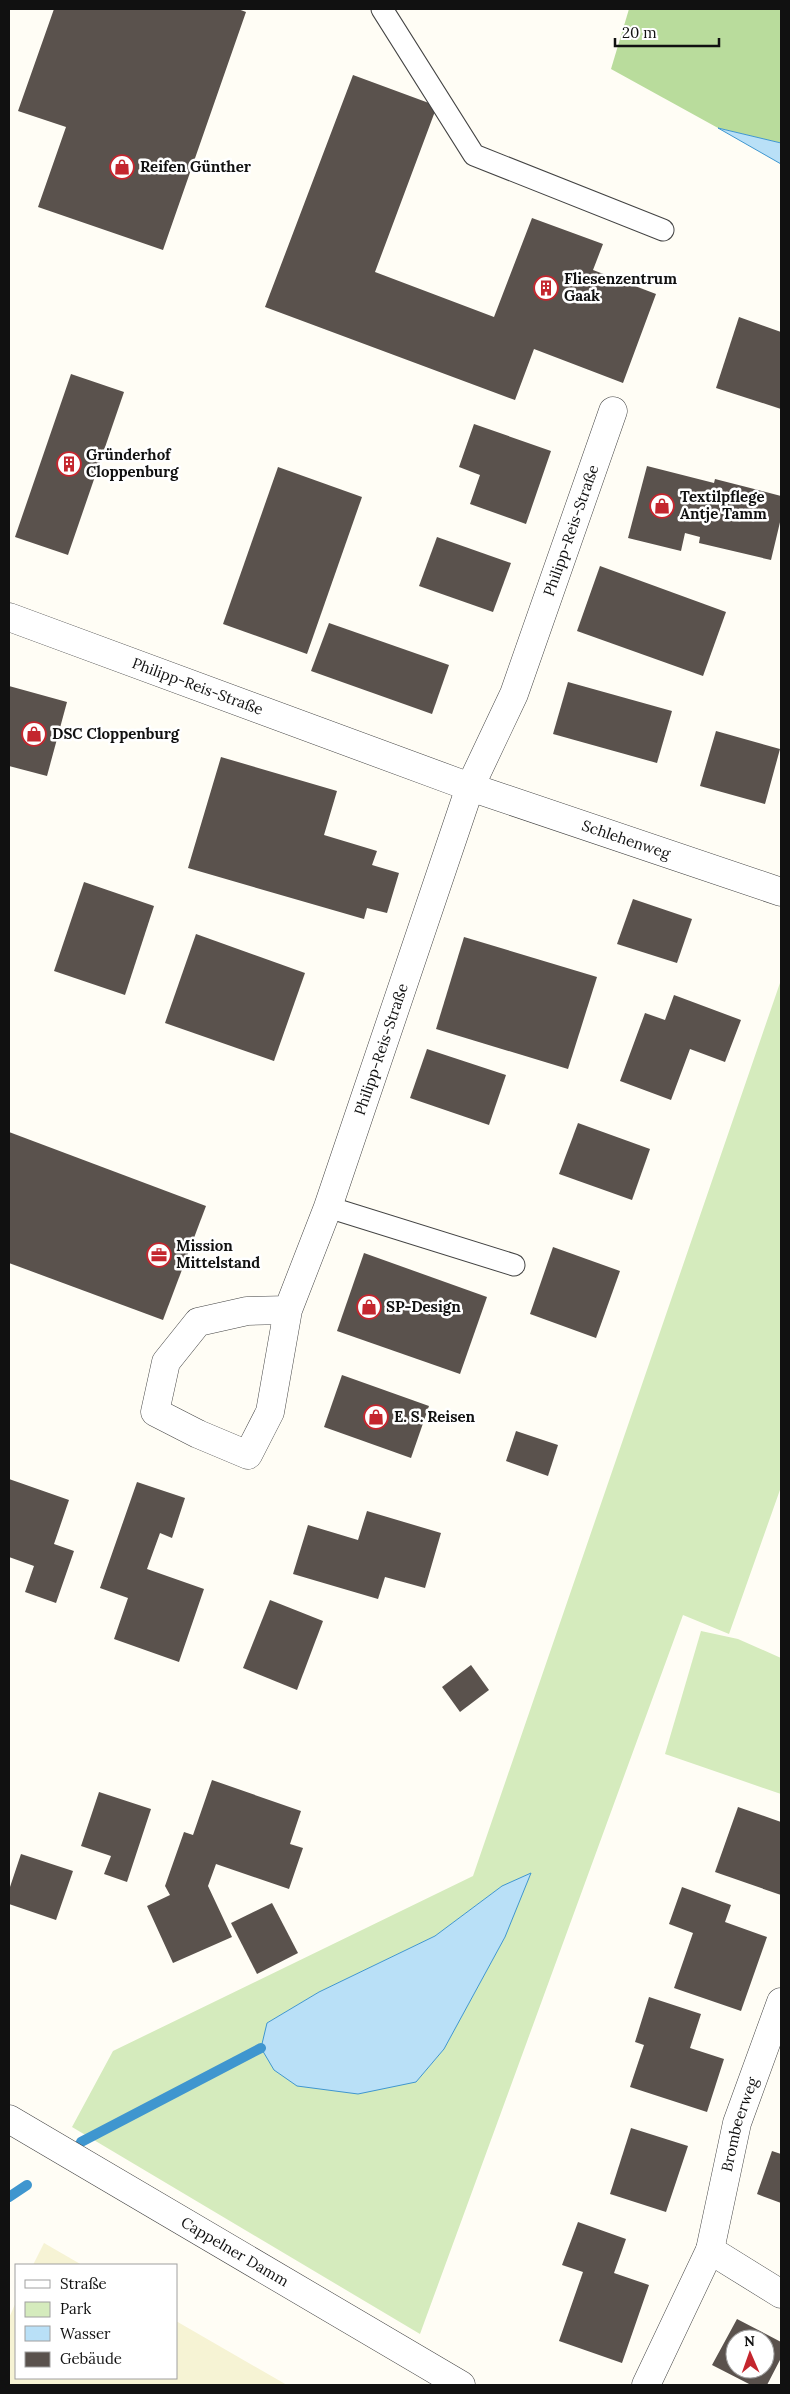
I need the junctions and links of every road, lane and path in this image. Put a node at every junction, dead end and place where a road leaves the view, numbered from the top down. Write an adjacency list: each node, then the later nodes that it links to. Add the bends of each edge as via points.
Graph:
1 (382, 9): 2 (lane, via 474,155)
2 (663, 230)
3 (613, 412): 5 (street, Philipp-Reis-Straße, via 514,694)
4 (9, 617): 5 (street, Philipp-Reis-Straße)
5 (470, 787): 6 (street, Schlehenweg); 7 (street, Philipp-Reis-Straße)
6 (781, 892)
7 (328, 1206): 8 (lane); 9 (street, Philipp-Reis-Straße)
8 (514, 1265)
9 (288, 1310): 9 (street, Philipp-Reis-Straße, via 247,1311 198,1322 166,1362 156,1412 248,1455 270,1412)
10 (781, 2002): 12 (street, Brombeerweg, via 737,2123)
11 (9, 2118): 14 (street, Cappelner Damm)
12 (710, 2250): 13 (street); 15 (street, Brombeerweg)
13 (781, 2294)
14 (462, 2385)
15 (646, 2385)

